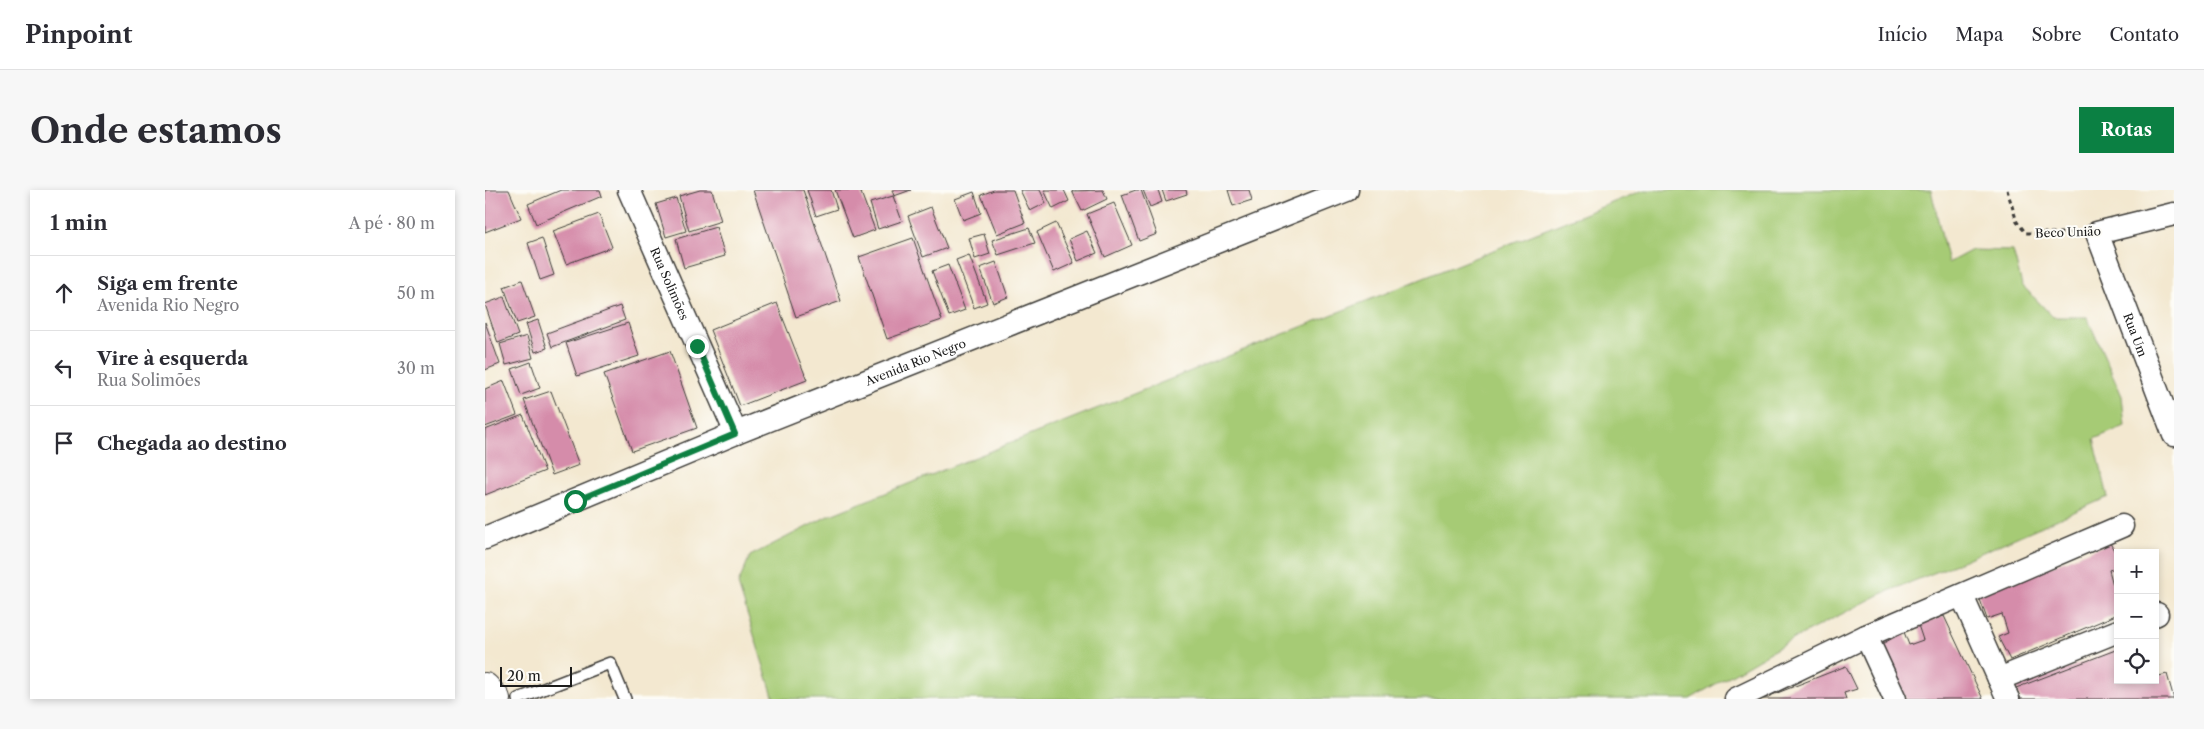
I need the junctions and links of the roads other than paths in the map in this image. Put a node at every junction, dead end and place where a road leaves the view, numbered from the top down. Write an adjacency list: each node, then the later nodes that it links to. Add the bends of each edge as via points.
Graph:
1 (629, 190): 5 (street, Rua Solimões)
2 (1347, 190): 5 (street, Avenida Rio Negro)
3 (2174, 214): 4 (street, Beco União)
4 (2097, 232): 6 (street, Rua Um)
5 (735, 434): 8 (street, Avenida Rio Negro)
6 (2174, 435)
7 (2122, 526): 9 (street)
8 (485, 538)
9 (1961, 596): 11 (street); 13 (street)
10 (2114, 632): 13 (street)
11 (1866, 636): 17 (street); 18 (street)
12 (485, 686): 14 (highway)
13 (2004, 689)
14 (496, 699)
15 (518, 699): 16 (lane, via 609,663)
16 (625, 699)
17 (1736, 699)
18 (1895, 699)

